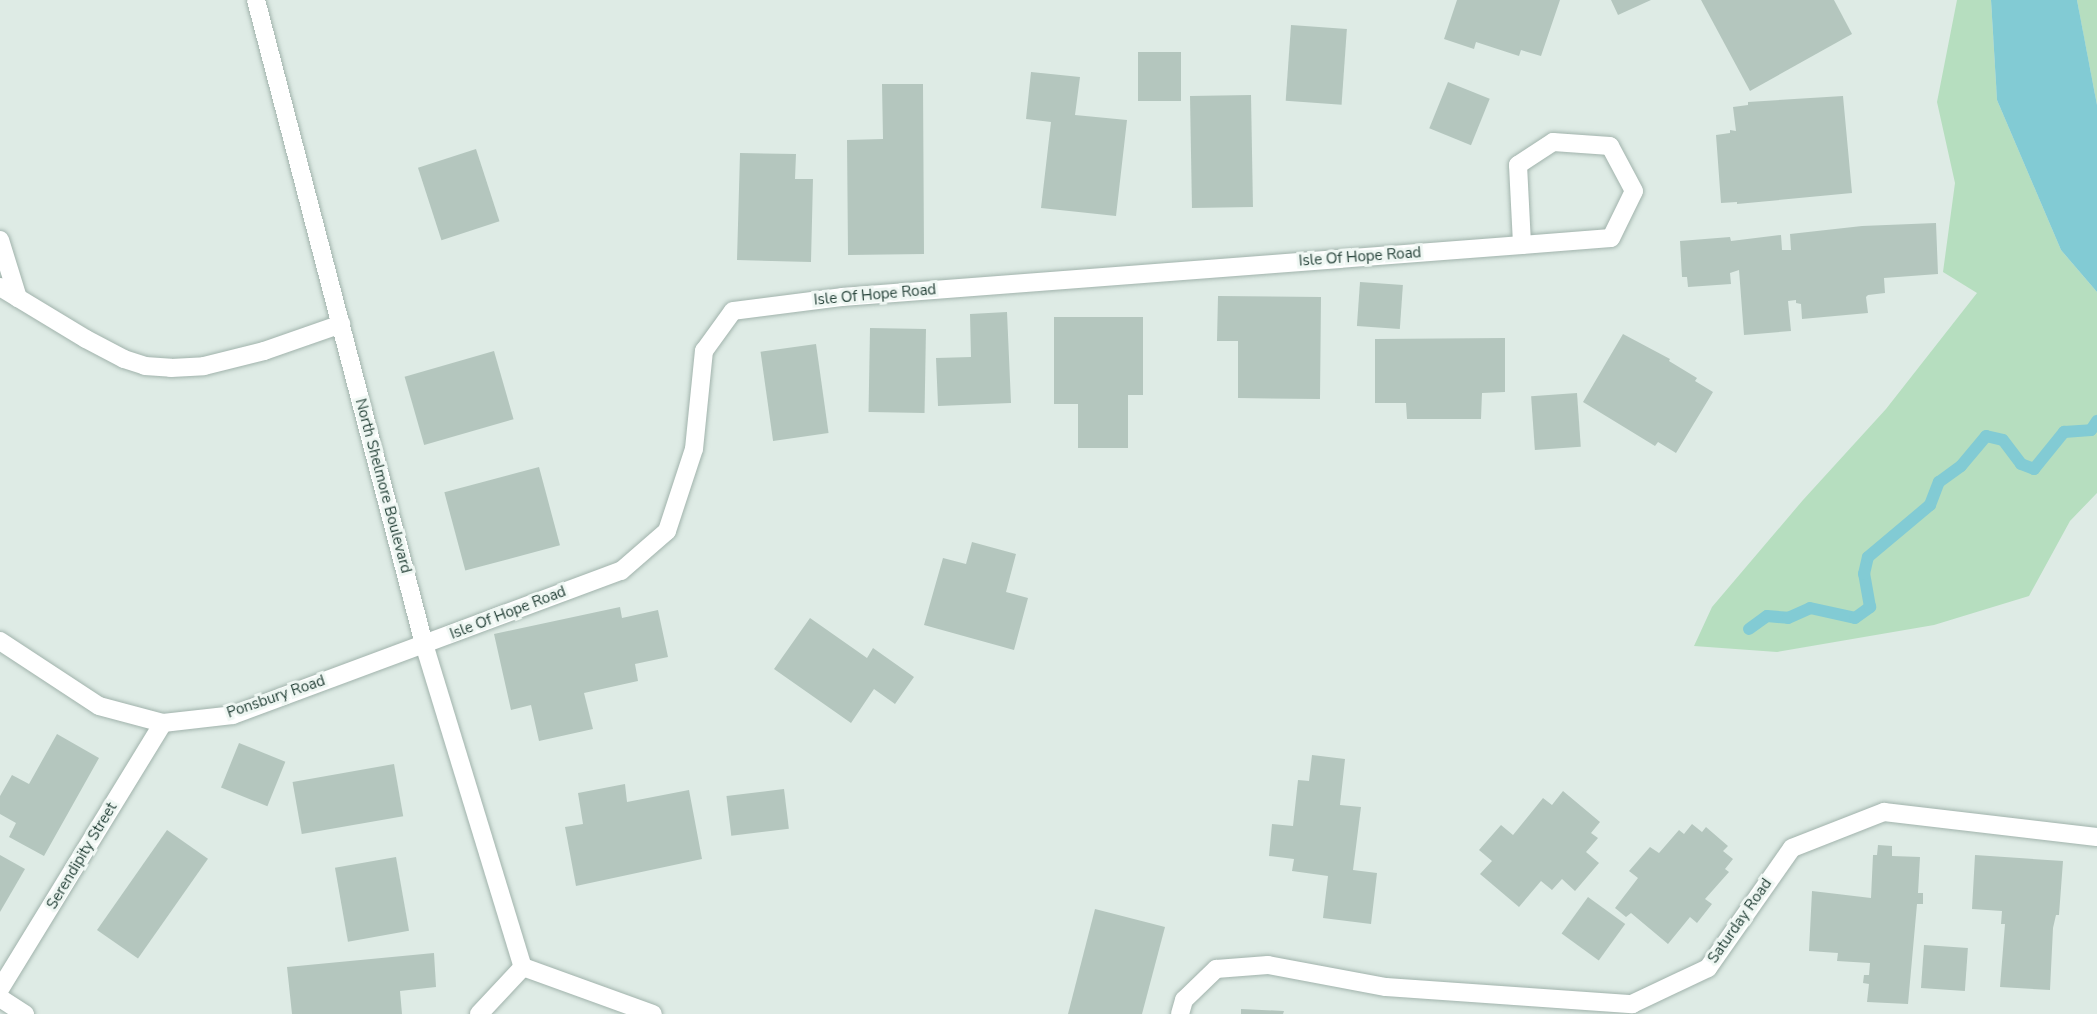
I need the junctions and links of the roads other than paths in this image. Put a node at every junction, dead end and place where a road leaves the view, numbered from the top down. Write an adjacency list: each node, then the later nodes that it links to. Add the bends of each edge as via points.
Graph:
1 (256, 0): 6 (street, North Shelmore Boulevard)
2 (0, 240): 5 (street)
3 (1522, 245): 3 (street, Isle Of Hope Road, via 1518,165 1553,142 1610,146 1634,191 1611,238); 8 (street, Isle Of Hope Road, via 842,297 733,311 704,351 694,449 667,531 621,570)
4 (0, 287): 5 (street)
5 (18, 298): 6 (street, via 124,359 145,366 204,366 264,351)
6 (340, 324): 8 (street, North Shelmore Boulevard)
7 (0, 641): 9 (street, Ponsbury Road, via 99,706)
8 (424, 645): 9 (street, Ponsbury Road, via 233,715); 11 (street, North Shelmore Boulevard)
9 (163, 723): 12 (street, Serendipity Street)
10 (2097, 837): 17 (street, Saturday Road, via 1884,812 1792,848 1708,968 1632,1004 1386,987 1268,965 1216,969 1184,1000)
11 (523, 967): 15 (street); 16 (street)
12 (0, 989)
13 (0, 998): 14 (street)
14 (25, 1014)
15 (479, 1014)
16 (653, 1014)
17 (1180, 1014)

